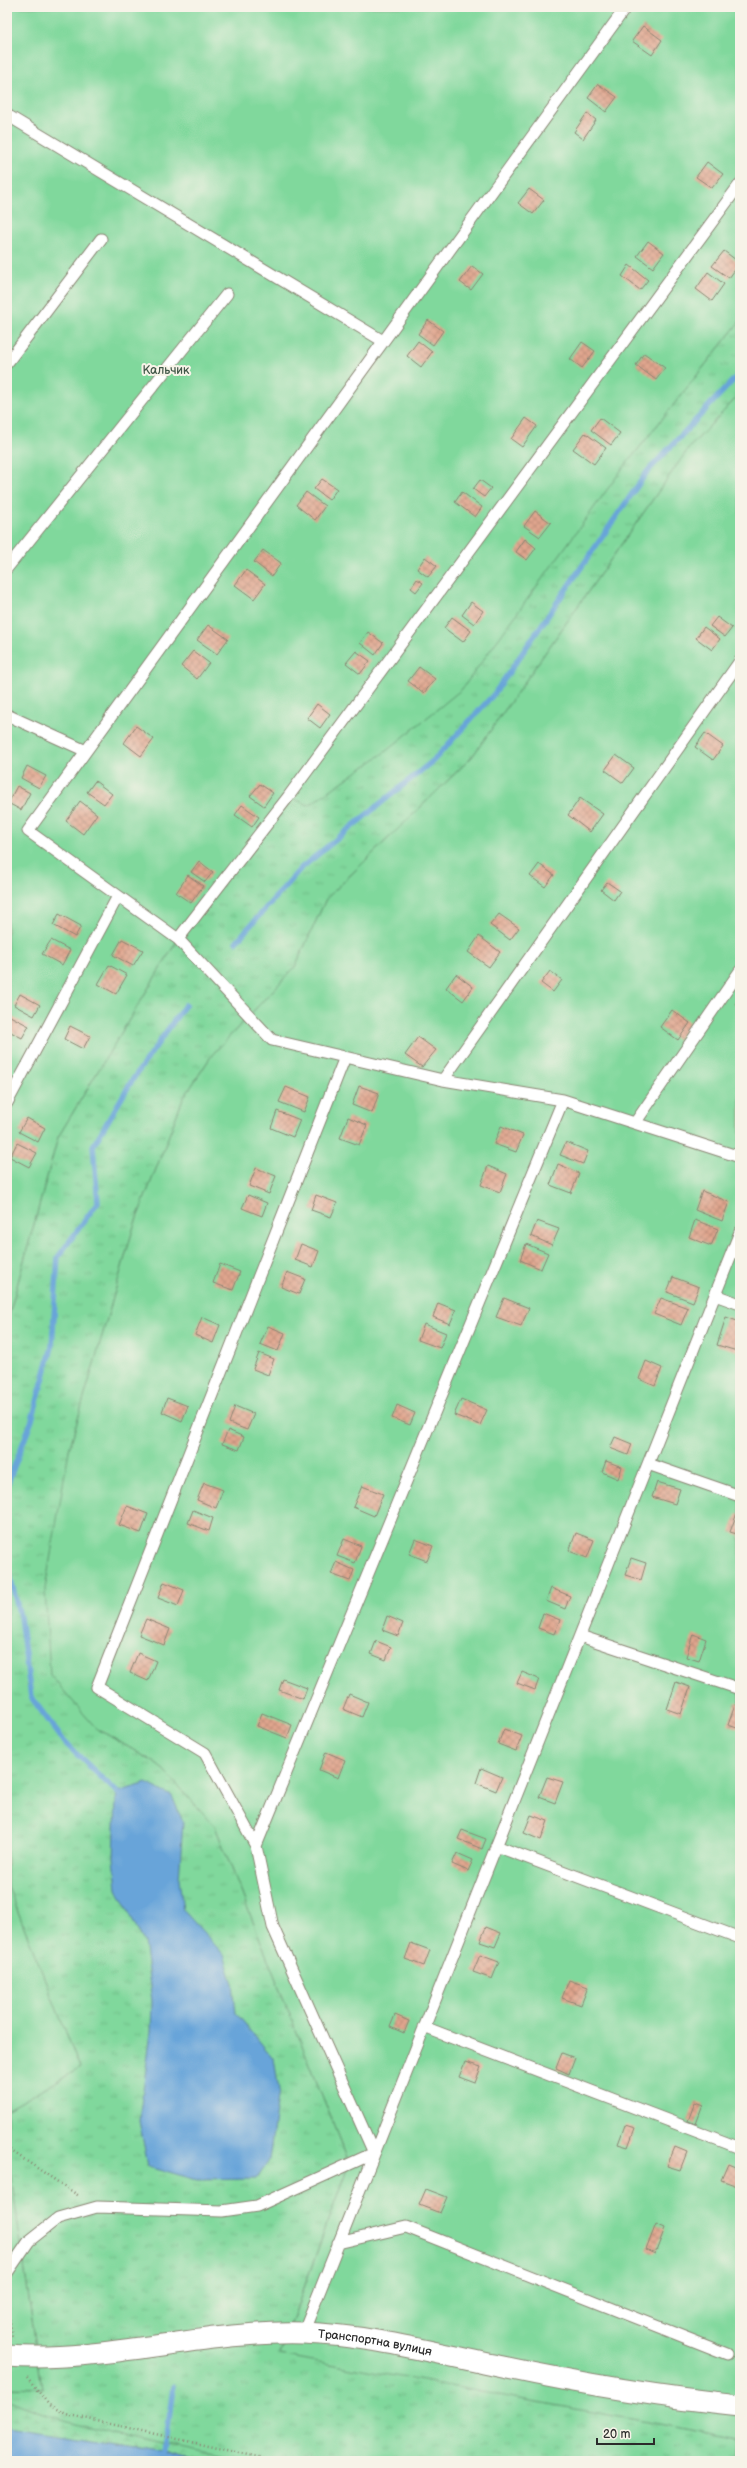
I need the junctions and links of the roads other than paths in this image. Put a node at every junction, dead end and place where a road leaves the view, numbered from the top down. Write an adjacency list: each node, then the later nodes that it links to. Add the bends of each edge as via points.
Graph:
1 (626, 7): 6 (lane)
2 (7, 115): 6 (lane)
3 (740, 184): 13 (lane, via 288,797)
4 (101, 239): 7 (lane)
5 (227, 294): 8 (lane)
6 (383, 341): 11 (lane)
7 (7, 363)
8 (7, 568)
9 (740, 661): 16 (lane)
10 (7, 715): 11 (lane)
11 (86, 751): 12 (lane, via 28,831)
12 (118, 896): 13 (lane); 18 (lane)
13 (178, 939): 15 (lane, via 272,1040)
14 (740, 971): 19 (lane)
15 (345, 1057): 16 (lane); 28 (lane, via 97,1687 205,1753)
16 (443, 1080): 17 (lane)
17 (563, 1100): 19 (lane); 28 (lane)
18 (7, 1103)
19 (635, 1123): 20 (lane)
20 (740, 1157)
21 (740, 1232): 22 (lane)
22 (715, 1295): 23 (lane); 24 (lane)
23 (740, 1304)
24 (648, 1464): 25 (lane); 26 (lane)
25 (740, 1496)
26 (580, 1636): 27 (lane); 29 (lane)
27 (740, 1688)
28 (256, 1846): 33 (lane, via 273,1926)
29 (496, 1846): 30 (lane); 31 (lane)
30 (740, 1938)
31 (424, 2028): 32 (lane); 33 (lane)
32 (740, 2148)
33 (374, 2153): 34 (lane); 35 (lane, via 257,2206 222,2211 97,2207 58,2218 29,2240)
34 (338, 2243): 36 (lane); 37 (lane, via 406,2227)
35 (7, 2273)
36 (303, 2333): 38 (street, Транспортна вулиця, via 215,2338 84,2355); 39 (street, Транспортна вулиця, via 364,2340 616,2389)
37 (727, 2354)
38 (11, 2356)
39 (740, 2405)

